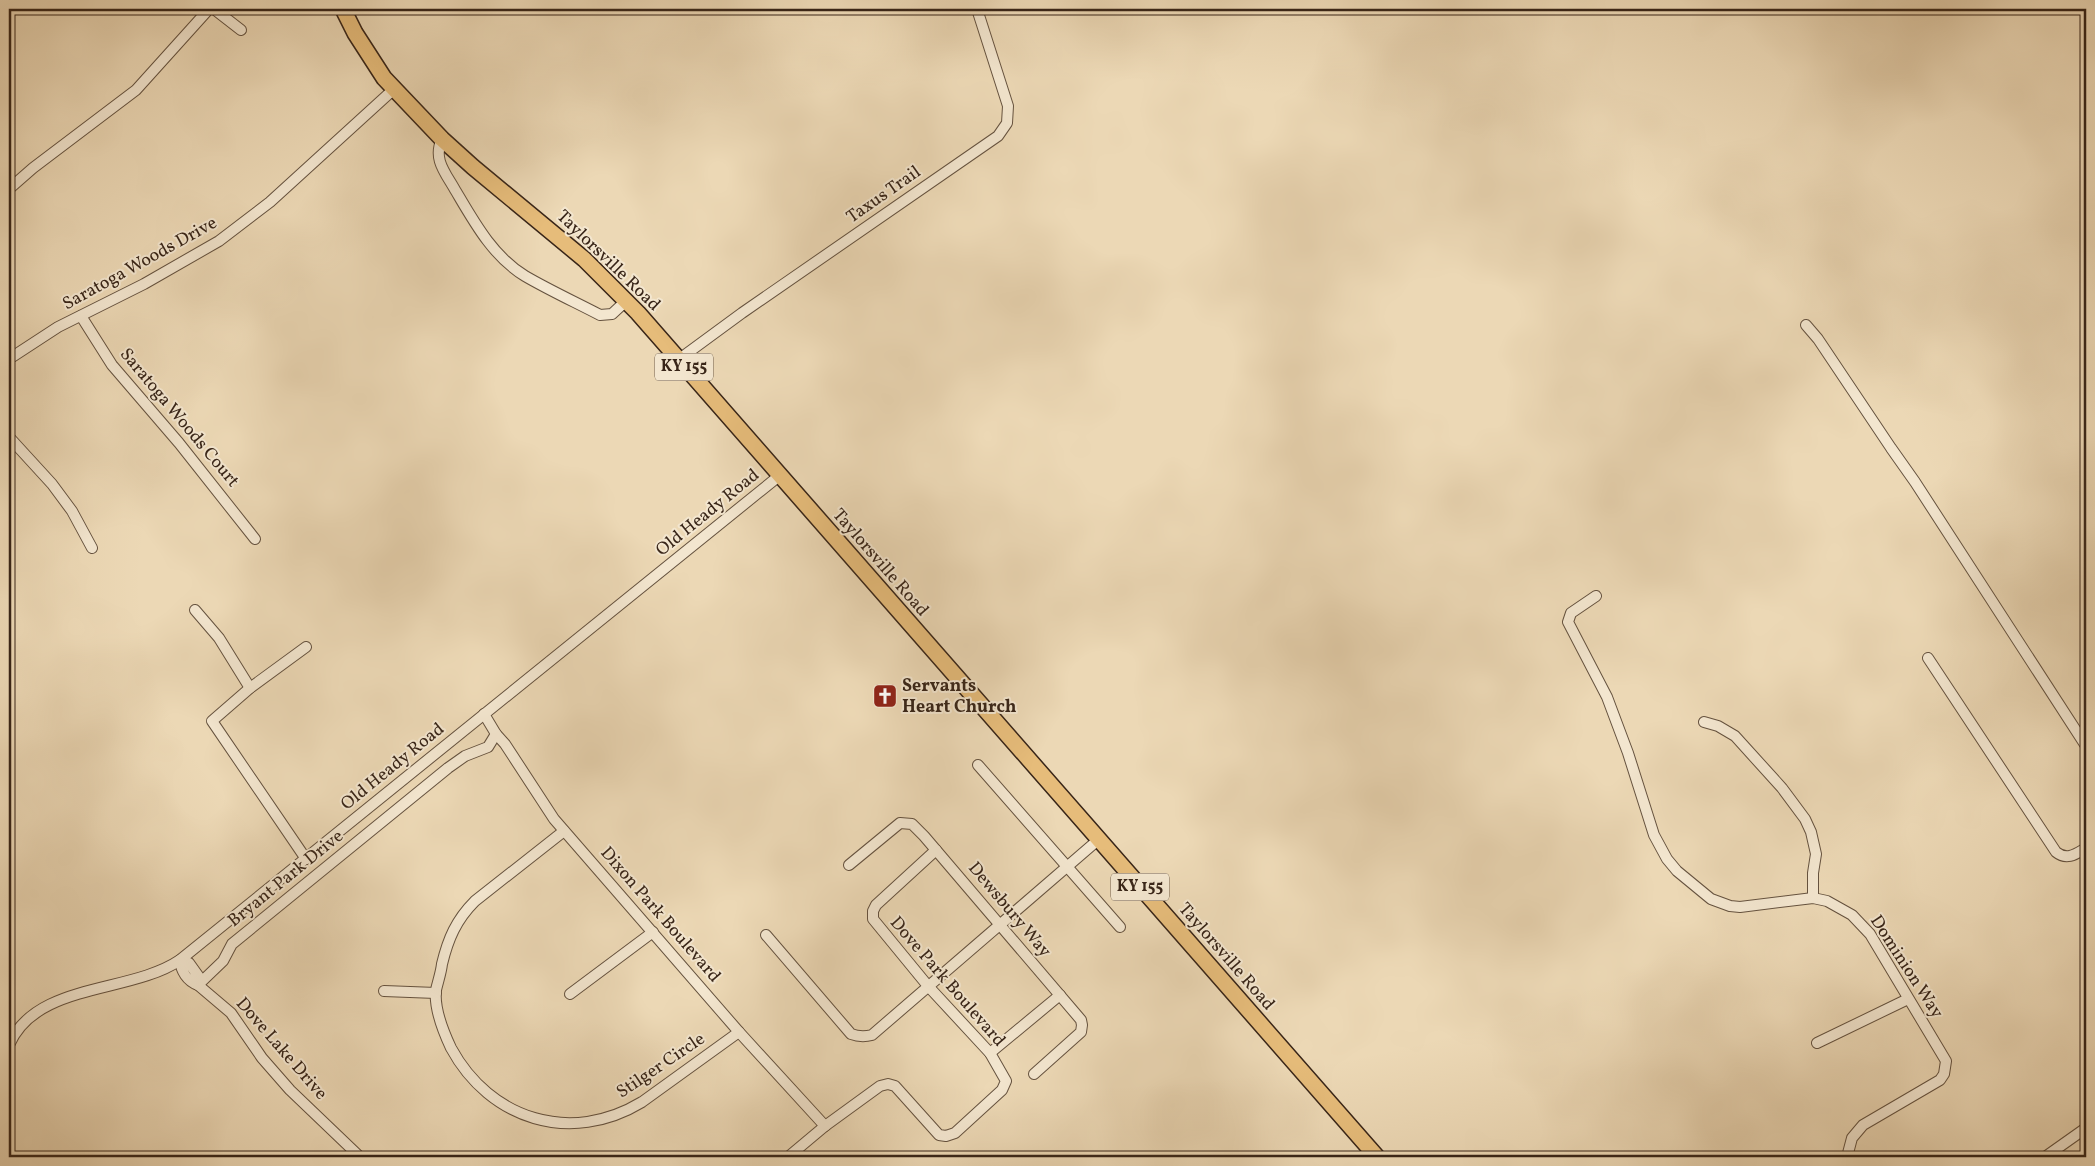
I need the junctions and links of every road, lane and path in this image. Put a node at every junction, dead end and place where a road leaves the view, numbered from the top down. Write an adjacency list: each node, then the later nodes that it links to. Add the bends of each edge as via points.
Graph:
1 (209, 9): 8 (street, via 136,90)
2 (214, 9): 5 (street)
3 (343, 9): 6 (main road, Taylorsville Road / KY 155, via 374,64)
4 (977, 9): 13 (street, Taxus Trail, via 1008,106 1003,131)
5 (241, 30)
6 (394, 89): 7 (main road, Taylorsville Road / KY 155); 10 (street, Saratoga Woods Drive, via 245,222 193,257)
7 (442, 139): 9 (main road, Taylorsville Road / KY 155, via 473,168 566,242); 9 (street, via 438,152 441,166 478,229 510,263 525,276 600,315 612,314)
8 (9, 189)
9 (626, 301): 13 (main road, Taylorsville Road / KY 155)
10 (81, 316): 12 (street, Saratoga Woods Drive); 16 (street, Saratoga Woods Court, via 112,365)
11 (1806, 325): 26 (street, via 1915,482)
12 (9, 359)
13 (678, 360): 15 (main road, Taylorsville Road / KY 155)
14 (9, 437): 17 (street, via 52,484 72,511)
15 (779, 476): 23 (street, Old Heady Road); 29 (main road, Taylorsville Road / KY 155)
16 (255, 538)
17 (92, 548)
18 (1596, 596): 35 (street, Dominion Way, via 1571,613 1568,622 1607,697 1654,835 1667,859 1692,885 1711,899 1730,906)
19 (195, 610): 22 (street, via 219,638)
20 (306, 647): 22 (street)
21 (1928, 658): 30 (street, via 2056,852 2070,857)
22 (250, 688): 32 (street, via 212,721)
23 (484, 714): 25 (street, Dixon Park Boulevard); 32 (street, Old Heady Road)
24 (1704, 722): 35 (street, via 1735,736 1805,819 1816,854)
25 (496, 734): 28 (street, Dixon Park Boulevard); 41 (street, Bryant Park Drive, via 488,747 465,756 448,768 232,944 224,961)
26 (2086, 746)
27 (978, 765): 34 (street)
28 (564, 831): 38 (street, Dixon Park Boulevard); 44 (street, Stilger Circle, via 474,901 462,914 447,943)
29 (1098, 840): 34 (street); 57 (main road, Taylorsville Road / KY 155)
30 (2086, 848)
31 (936, 850): 33 (street, Dewsbury Way, via 912,824 900,823); 36 (street, Dewsbury Way); 42 (street, Dove Park Boulevard, via 873,912 879,929)
32 (306, 859): 40 (street, Old Heady Road)
33 (849, 865)
34 (1067, 866): 36 (street); 37 (street)
35 (1813, 898): 47 (street, Dominion Way, via 1840,907 1862,924)
36 (1000, 924): 42 (street); 46 (street, Dewsbury Way)
37 (1120, 927)
38 (653, 932): 45 (street); 48 (street, Dixon Park Boulevard)
39 (766, 935): 42 (street, via 846,1028 858,1037 872,1035)
40 (180, 960): 41 (street, Dove Lake Drive, via 189,963 199,977); 50 (street, Old Heady Road, via 160,972 86,992 43,1008 22,1024)
41 (198, 984): 55 (street, Dove Lake Drive, via 231,1013 262,1058 290,1090)
42 (928, 986): 51 (street, Dove Park Boulevard)
43 (384, 991): 44 (street)
44 (436, 993): 48 (street, Stilger Circle, via 447,1039 463,1069 473,1080 512,1110 530,1118 564,1124 596,1120 627,1111)
45 (570, 994)
46 (1060, 995): 51 (street); 52 (street, Dewsbury Way, via 1081,1020 1081,1032)
47 (1908, 998): 49 (street); 58 (street, Dominion Way, via 1946,1061 1944,1074 1933,1085 1863,1125 1852,1138)
48 (739, 1032): 53 (street, Dixon Park Boulevard)
49 (1817, 1043)
50 (9, 1045)
51 (990, 1053): 53 (street, Dove Park Boulevard, via 1006,1081 1002,1090 955,1133 939,1135 900,1090 888,1084 880,1086)
52 (1034, 1074)
53 (825, 1126): 56 (street, Dove Park Boulevard)
54 (2086, 1128): 59 (street)
55 (360, 1157)
56 (788, 1157)
57 (1377, 1157)
58 (1847, 1157)
59 (2045, 1157)

